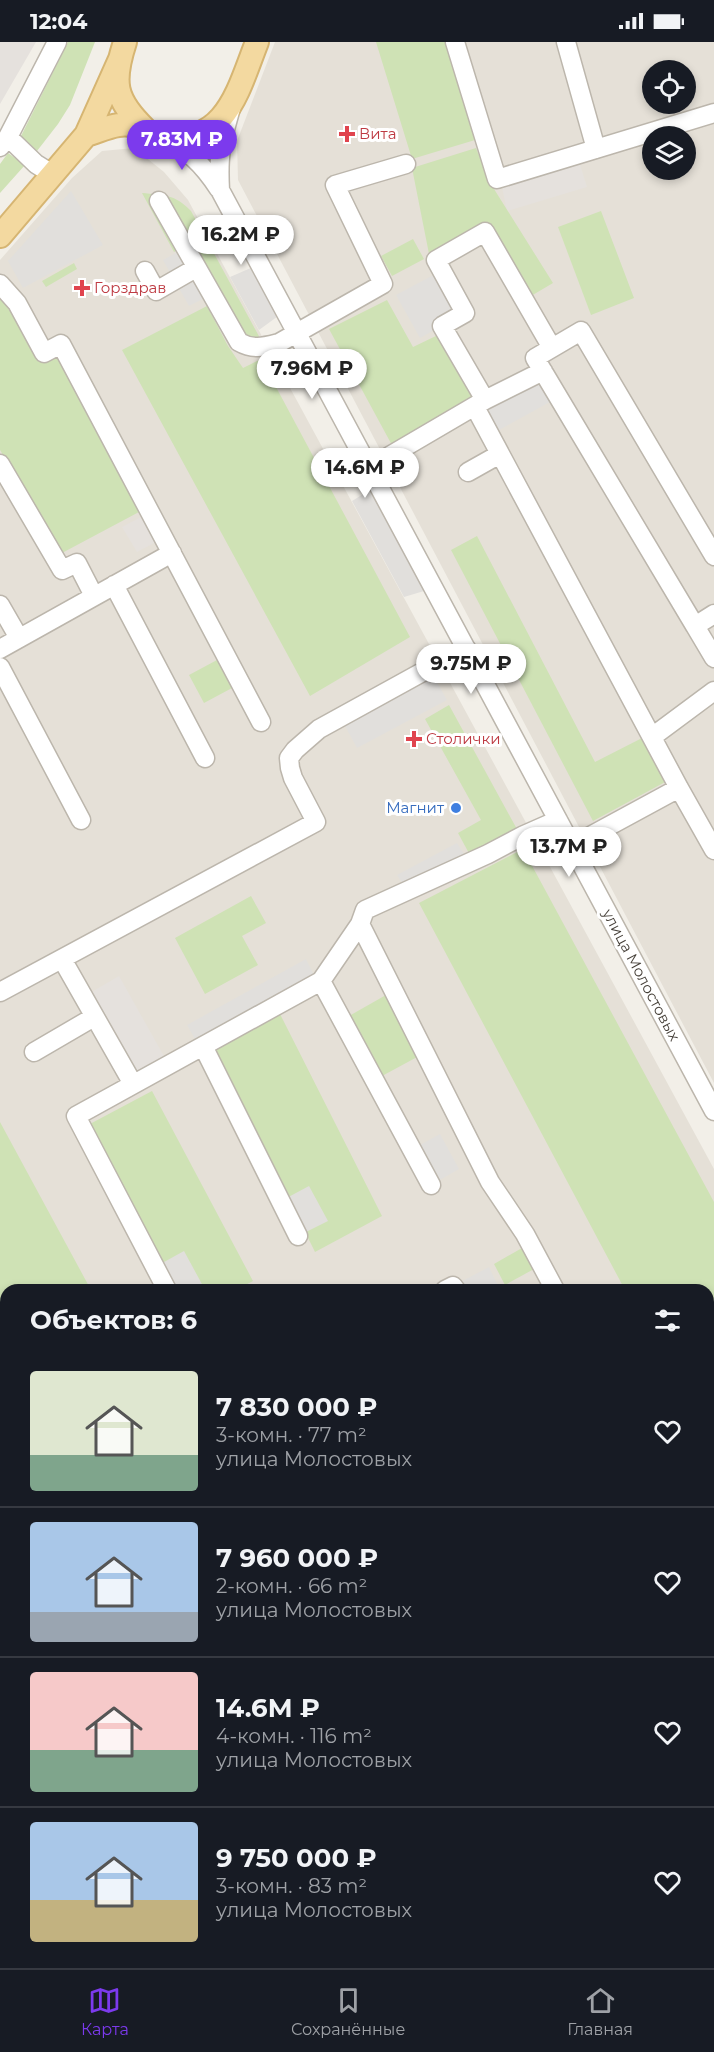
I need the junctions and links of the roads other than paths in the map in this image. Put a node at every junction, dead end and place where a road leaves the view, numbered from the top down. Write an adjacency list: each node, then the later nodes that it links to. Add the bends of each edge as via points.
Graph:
1 (57, 42): 10 (street)
2 (257, 42): 6 (main road)
3 (455, 42): 11 (street, via 497,179)
4 (566, 42): 11 (street)
5 (123, 50): 8 (main road, via 117,78 119,94 129,114); 9 (main road)
6 (228, 113): 8 (main road, via 207,130 190,137); 14 (street, улица Молостовых, via 218,160)
7 (714, 113): 11 (street)
8 (150, 132): 9 (main road, via 136,126 114,125); 14 (street, via 190,154)
9 (86, 135): 13 (main road)
10 (4, 142): 13 (street)
11 (596, 149)
12 (406, 164): 20 (street, via 335,185 383,284)
13 (52, 174): 16 (main road)
14 (220, 190): 20 (street, улица Молостовых)
15 (159, 201): 17 (street)
16 (0, 236)
17 (196, 268): 18 (street, via 156,291); 20 (street, via 239,342 249,348 261,348 279,343)
18 (145, 271)
19 (0, 284): 28 (street, via 16,303 44,353 61,344)
20 (295, 329): 26 (street, улица Молостовых)
21 (552, 348): 22 (street, via 535,358); 23 (street, via 485,232 436,260 465,313 442,326); 29 (street, via 581,332)
22 (543, 371): 23 (street); 34 (street)
23 (480, 404): 24 (street); 26 (street)
24 (500, 454): 27 (street); 42 (street)
25 (0, 464): 31 (street, via 62,570 77,563)
26 (369, 468): 36 (street, улица Молостовых)
27 (468, 472)
28 (172, 553): 30 (street); 41 (street)
29 (714, 555)
30 (114, 585): 31 (street); 43 (street)
31 (94, 596): 35 (street)
32 (0, 605): 35 (street)
33 (714, 614): 34 (street)
34 (695, 626): 38 (street)
35 (19, 638): 37 (street)
36 (466, 648): 46 (street, улица Молостовых); 50 (street, via 319,729 295,750 289,758 290,768 316,822)
37 (0, 649)
38 (714, 658)
39 (0, 667): 45 (street)
40 (714, 691): 42 (street)
41 (261, 722)
42 (652, 737): 44 (street)
43 (206, 758)
44 (679, 788): 47 (street); 48 (street)
45 (81, 820)
46 (558, 820): 47 (street, улица Молостовых); 49 (street, via 365,910)
47 (572, 846): 57 (street, улица Молостовых)
48 (714, 850)
49 (360, 924): 51 (street); 61 (street, via 490,1182)
50 (62, 959): 52 (street); 53 (street)
51 (321, 981): 54 (street); 58 (street)
52 (0, 992)
53 (94, 1017): 55 (street); 56 (street)
54 (203, 1046): 56 (street); 59 (street)
55 (34, 1052)
56 (134, 1084): 60 (street, via 76,1116)
57 (714, 1111)
58 (431, 1185)
59 (298, 1236)
60 (164, 1284)
61 (552, 1284)

